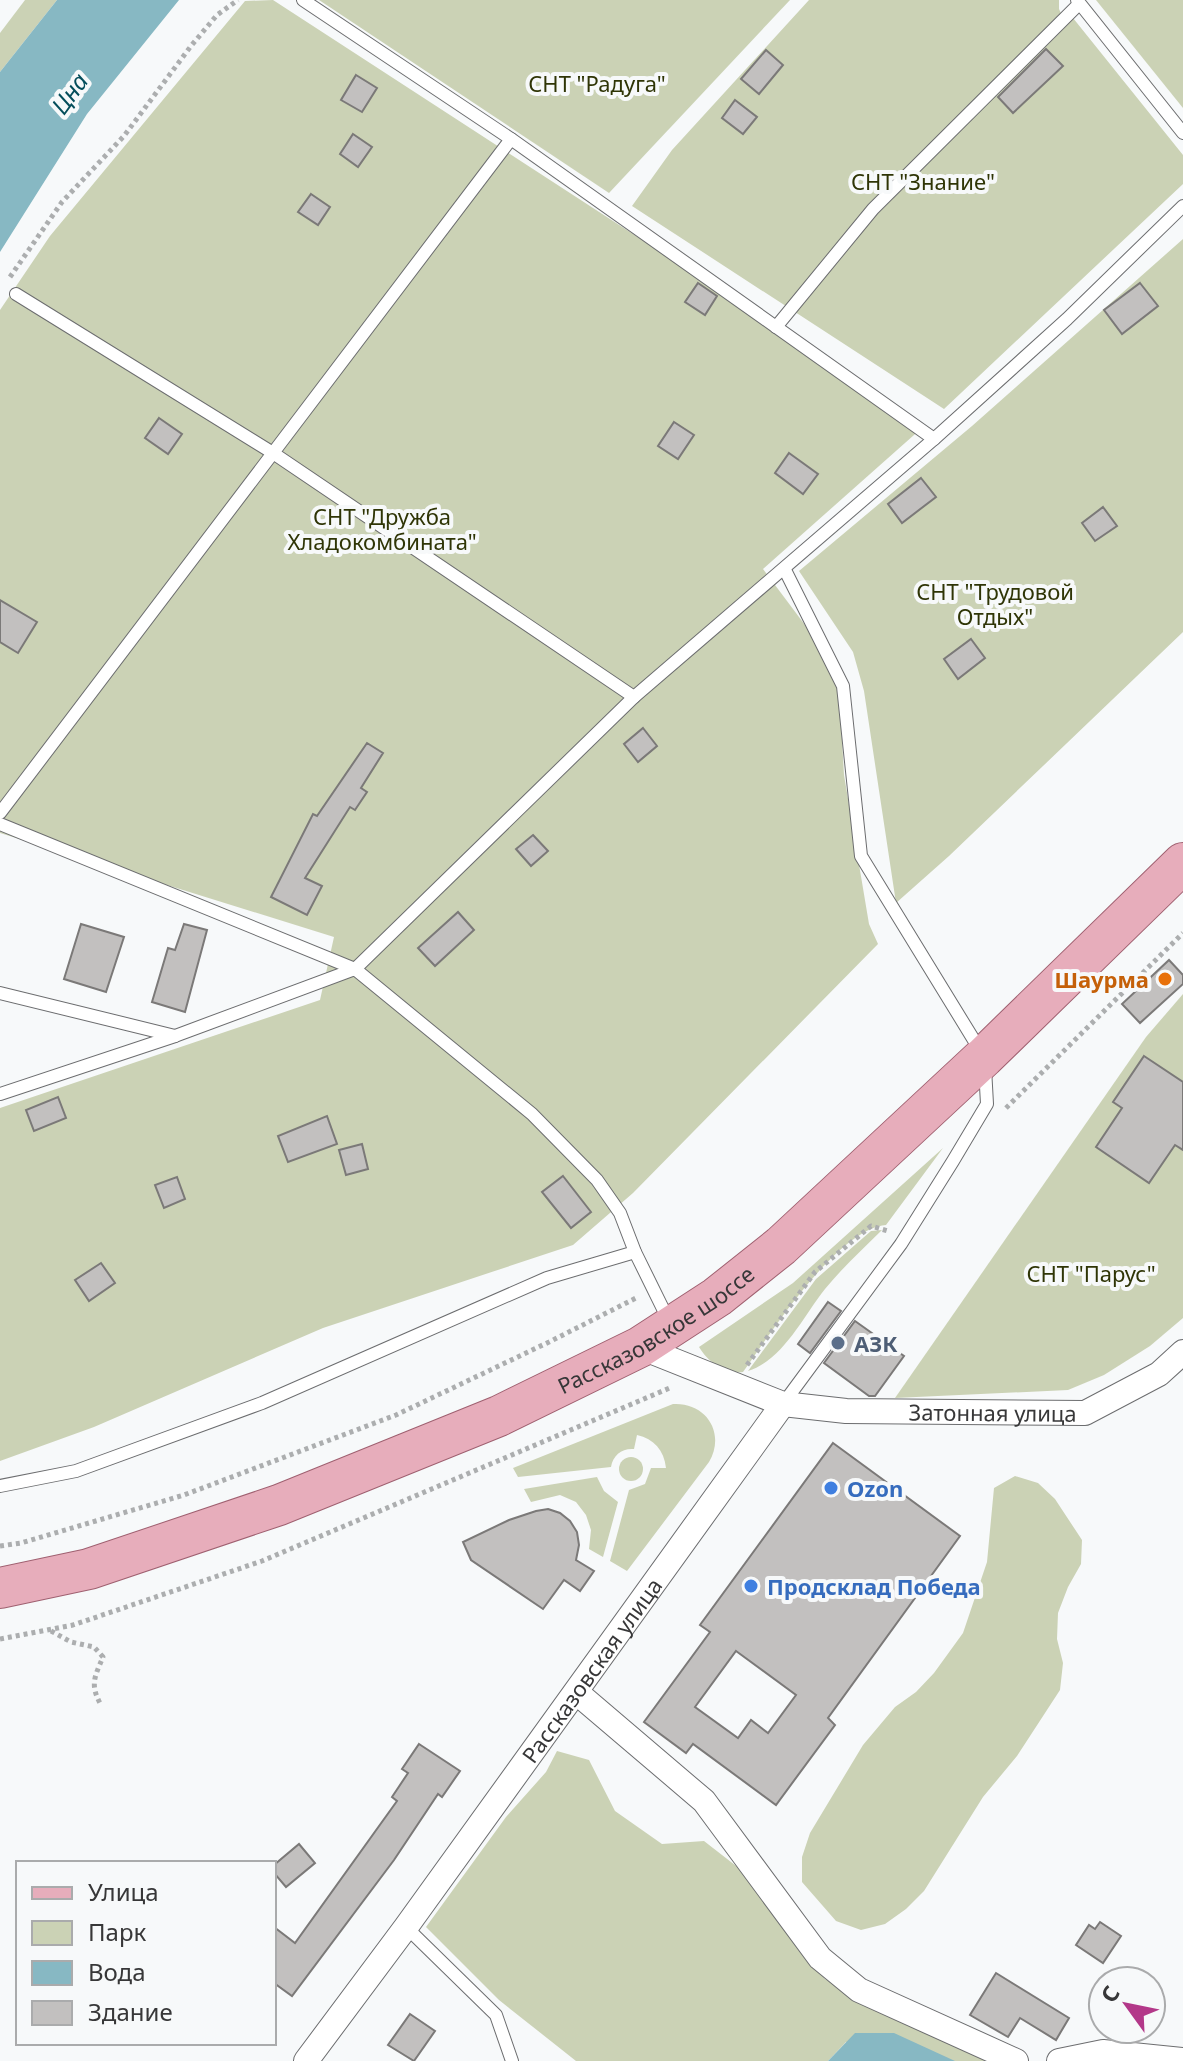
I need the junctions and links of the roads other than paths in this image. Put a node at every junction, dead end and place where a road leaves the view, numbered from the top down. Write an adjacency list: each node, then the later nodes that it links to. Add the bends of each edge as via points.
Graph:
1 (303, 0): 4 (lane)
2 (1078, 2): 3 (lane); 7 (lane, via 873,209)
3 (1183, 133)
4 (511, 139): 7 (lane); 9 (lane)
5 (1183, 206): 8 (lane)
6 (16, 294): 9 (lane)
7 (776, 327): 8 (lane)
8 (934, 439): 10 (lane)
9 (273, 453): 11 (lane); 12 (lane)
10 (785, 570): 11 (lane); 18 (lane, via 843,686 861,856)
11 (634, 697): 15 (lane)
12 (0, 813)
13 (0, 824): 15 (lane)
14 (1183, 863): 18 (main road, Рассказовское шоссе)
15 (355, 969): 17 (lane); 20 (lane, via 532,1114 597,1180 620,1213)
16 (0, 993): 17 (lane)
17 (175, 1036): 19 (lane)
18 (984, 1057): 21 (main road, Рассказовское шоссе, via 781,1246); 23 (lane, via 987,1104 901,1244)
19 (0, 1094)
20 (635, 1252): 21 (lane, via 654,1289); 24 (lane, via 547,1278 262,1403 76,1471)
21 (656, 1336): 23 (street); 25 (main road, Рассказовское шоссе, via 499,1416 279,1505 89,1569)
22 (1183, 1352): 23 (street, Затонная улица, via 1159,1374 1085,1413 846,1411)
23 (783, 1404): 26 (street, Рассказовская улица)
24 (0, 1486)
25 (0, 1588)
26 (576, 1692): 27 (street, Рассказовская улица); 31 (street, via 704,1801 820,1958 839,1974 859,1990)
27 (406, 1927): 29 (street, Рассказовская улица); 30 (lane, via 496,2015)
28 (1183, 2060): 32 (street, via 1103,2052)
29 (306, 2061)
30 (512, 2061)
31 (1016, 2061)
32 (1059, 2061)

